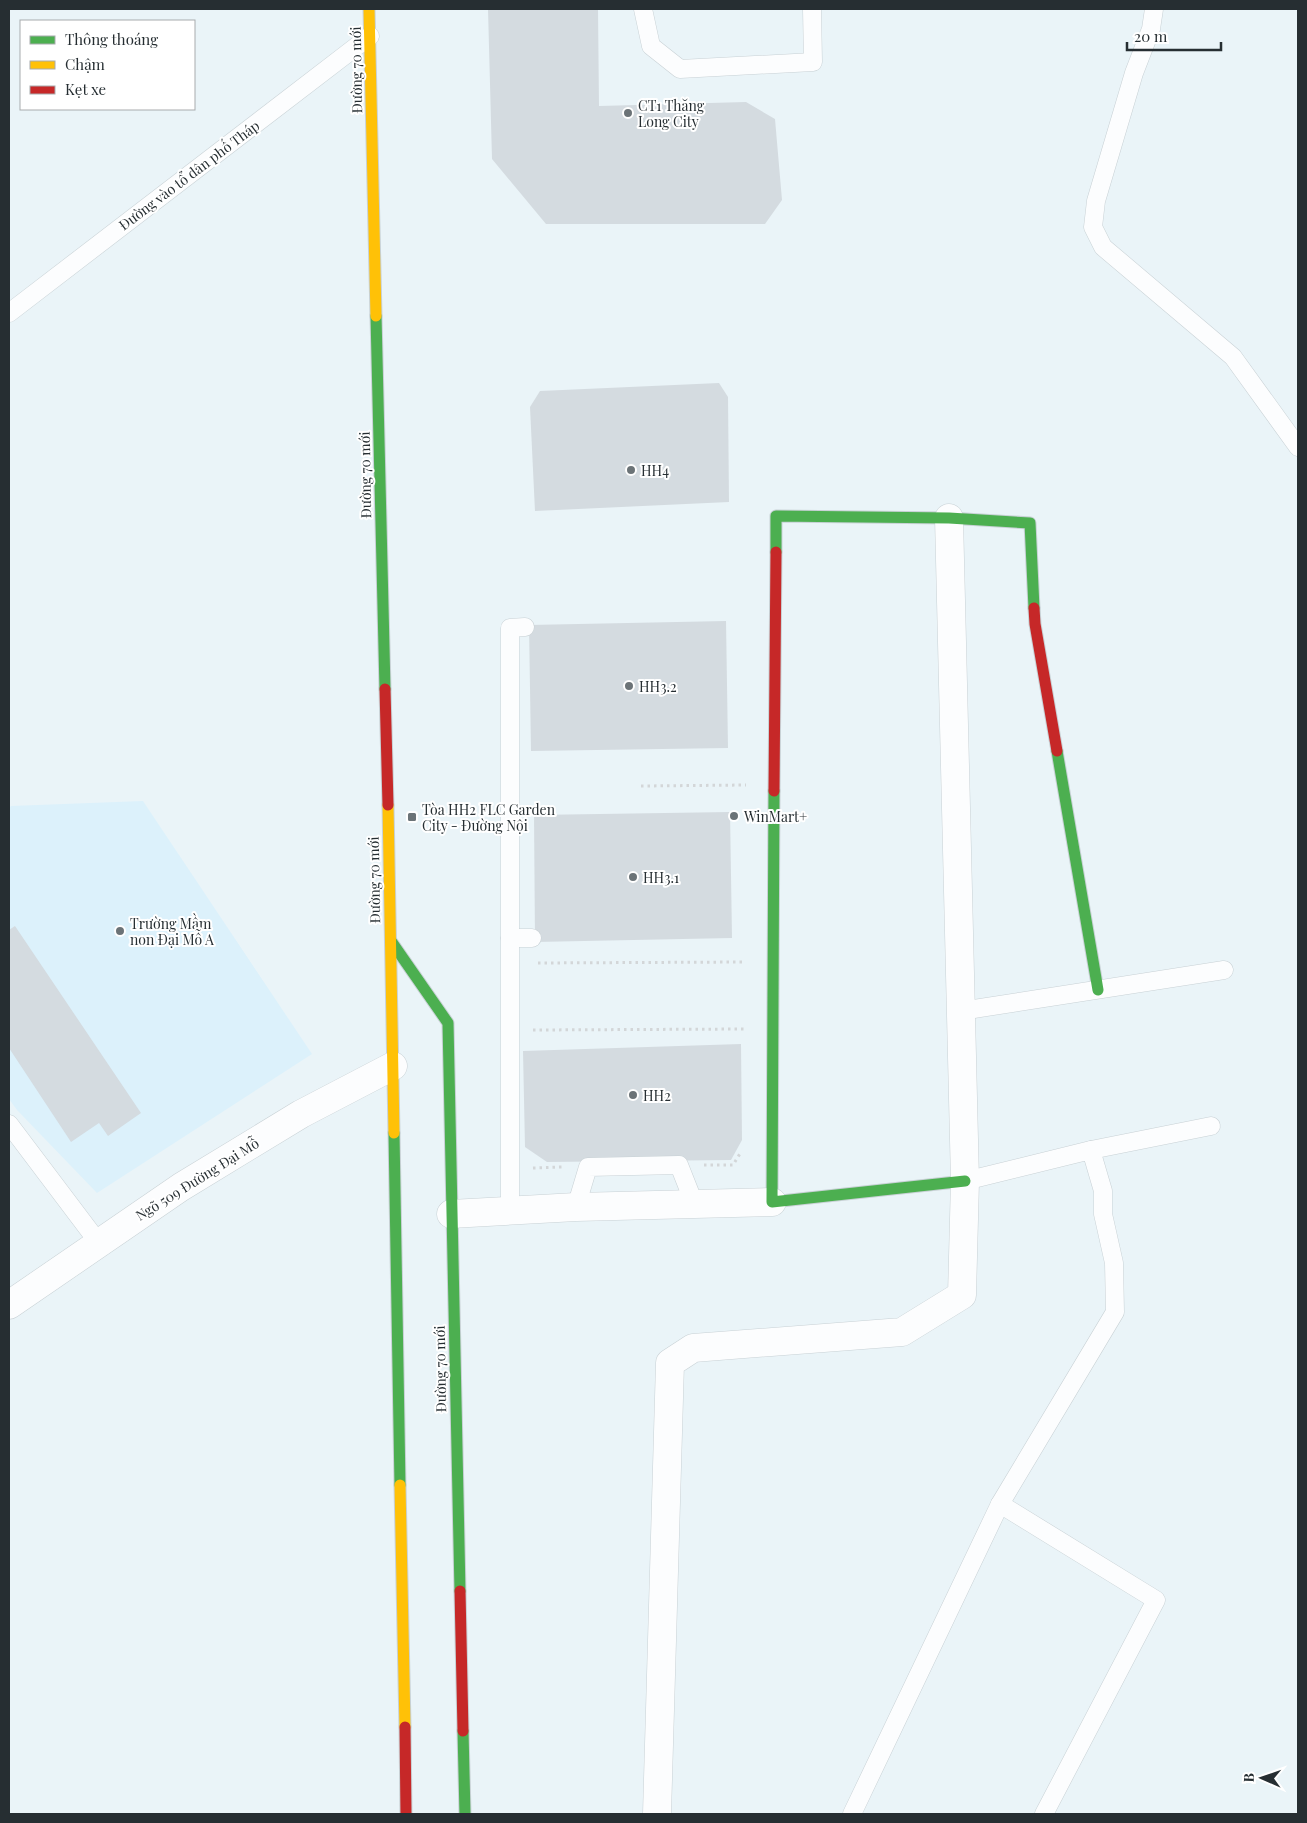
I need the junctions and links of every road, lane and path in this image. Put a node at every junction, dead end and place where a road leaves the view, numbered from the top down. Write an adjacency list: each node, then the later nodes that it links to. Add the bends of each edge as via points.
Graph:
1 (369, 9): 5 (street, Đường 70 mới)
2 (643, 9): 3 (lane, via 651,46 680,69 812,62)
3 (812, 9)
4 (1154, 9): 7 (lane, via 1152,29 1134,73 1096,201 1093,227 1103,247 1233,358)
5 (370, 36): 6 (lane, Đường vào tổ dân phố Tháp); 14 (street, Đường 70 mới)
6 (9, 313)
7 (1298, 447)
8 (949, 518): 10 (street, via 776,516); 18 (street, via 1030,523 1035,624); 19 (street)
9 (525, 627): 12 (lane, via 510,628)
10 (774, 784): 11 (path); 15 (street)
11 (641, 786)
12 (510, 938): 13 (lane); 16 (lane)
13 (532, 938)
14 (391, 941): 22 (street, Đường 70 mới); 35 (street, Đường 70 mới, via 448,1023)
15 (773, 962): 16 (path); 21 (street)
16 (510, 963): 20 (lane)
17 (1224, 970): 18 (lane)
18 (1098, 990): 19 (lane)
19 (961, 1011): 30 (street)
20 (510, 1030): 21 (path); 29 (lane, via 515,1058)
21 (772, 1030): 31 (street)
22 (393, 1066): 36 (street, Ngõ 509 Đường Đại Mỗ, via 292,1120); 39 (street, Đường 70 mới)
23 (9, 1124): 36 (lane)
24 (1211, 1126): 26 (lane)
25 (746, 1145): 27 (path, via 733,1164)
26 (1091, 1150): 30 (lane); 38 (lane, via 1103,1191 1103,1214 1114,1263 1116,1312)
27 (678, 1165): 28 (lane); 32 (lane)
28 (588, 1167): 29 (path); 33 (lane)
29 (510, 1168): 34 (lane)
30 (965, 1181): 31 (street); 41 (street, via 962,1295 955,1300 902,1332 693,1348 670,1363)
31 (772, 1202): 32 (street)
32 (694, 1203): 33 (street)
33 (576, 1207): 34 (street)
34 (510, 1211): 35 (street)
35 (451, 1214): 40 (street, Đường 70 mới)
36 (98, 1242): 37 (street, Ngõ 509 Đường Đại Mỗ)
37 (9, 1305)
38 (1000, 1504): 42 (lane); 43 (lane, via 1156,1600)
39 (406, 1814)
40 (465, 1814)
41 (657, 1814)
42 (852, 1814)
43 (1044, 1814)

